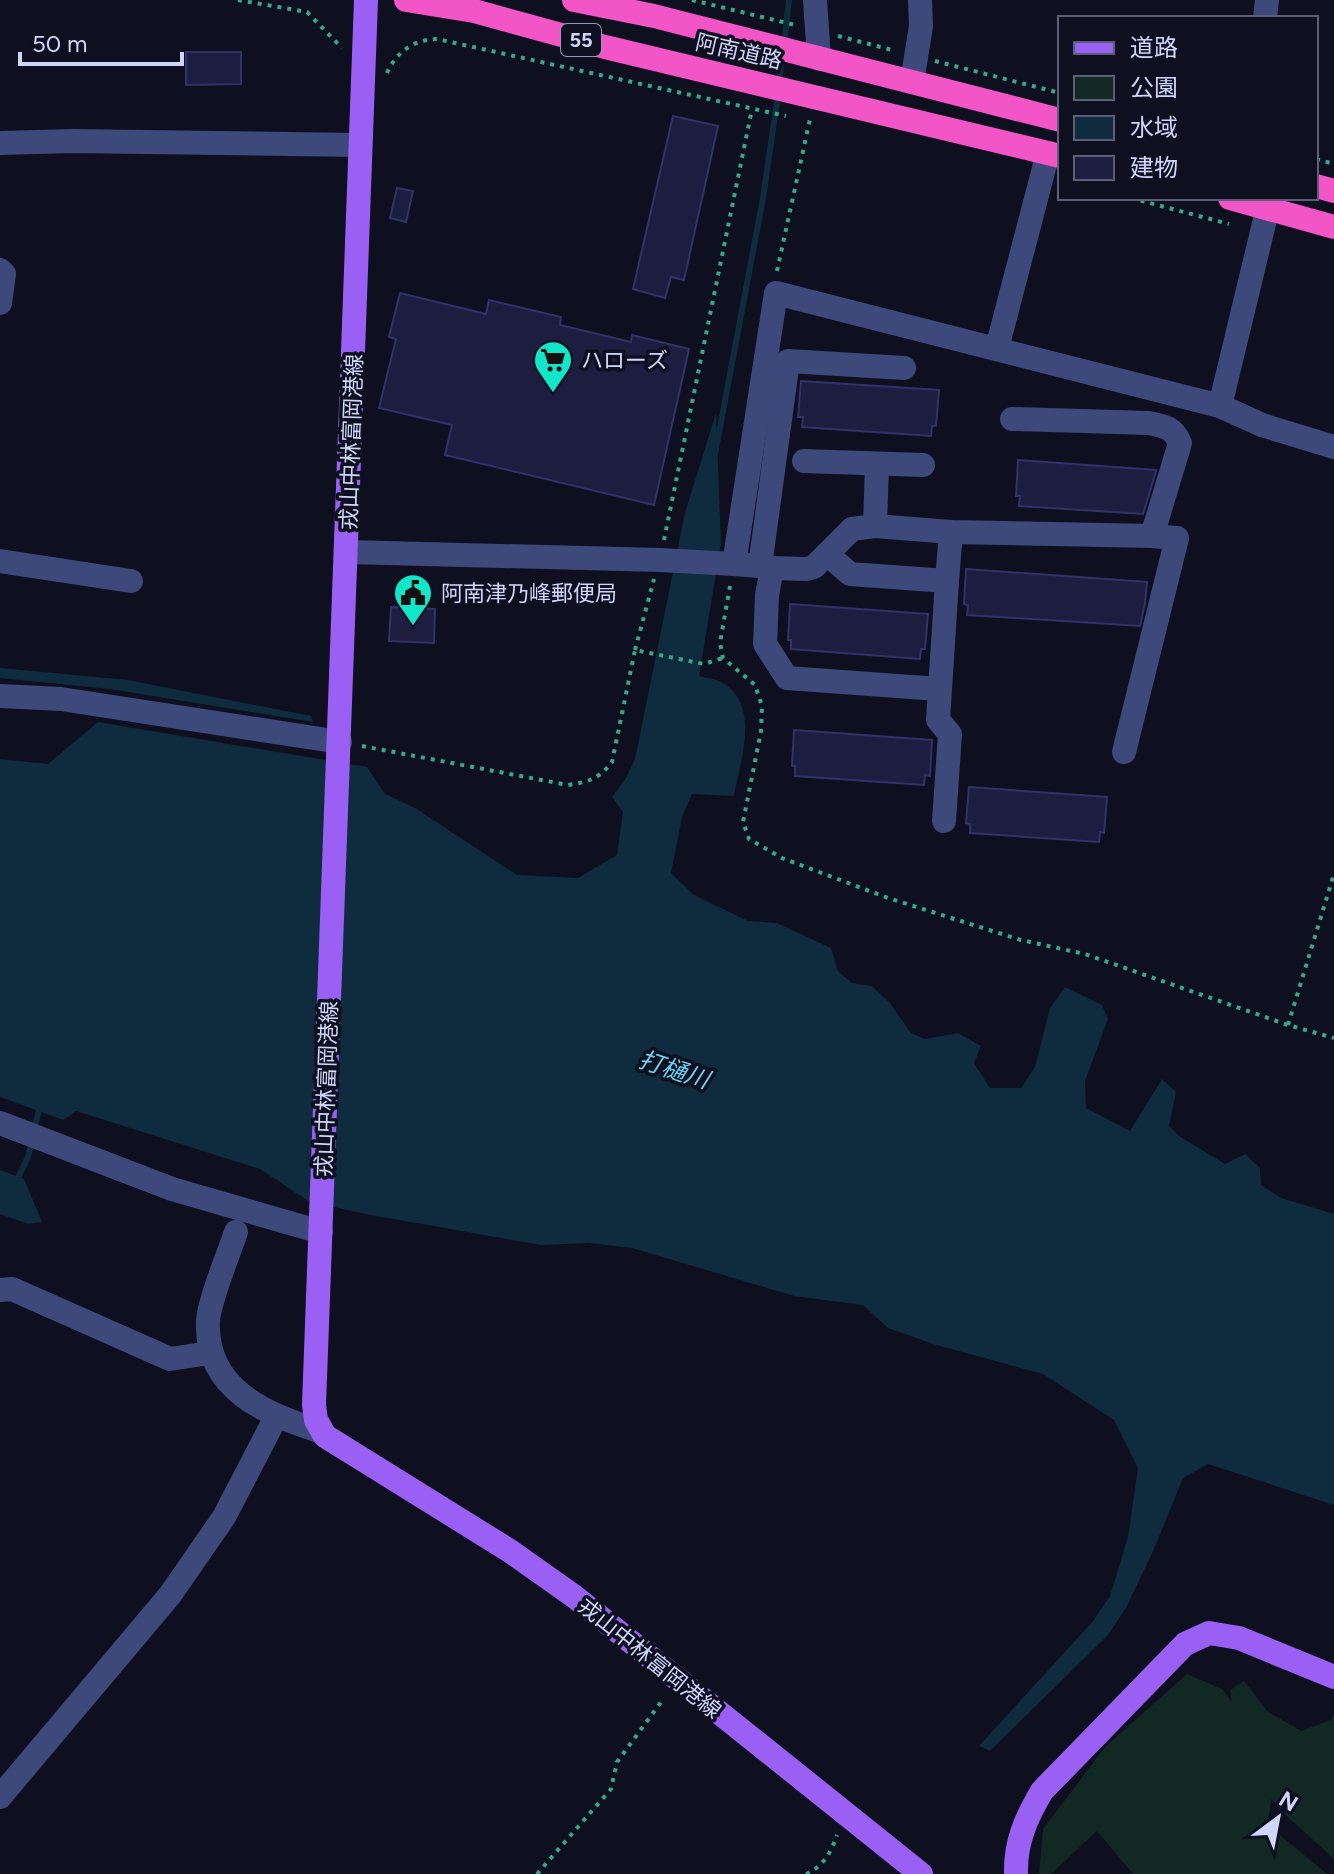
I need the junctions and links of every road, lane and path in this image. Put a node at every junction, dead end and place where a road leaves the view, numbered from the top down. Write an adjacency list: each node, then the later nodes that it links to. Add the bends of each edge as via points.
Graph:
1 (238, 0): 10 (path, via 307,12)
2 (366, 0): 19 (main road, 戎山中林富岡港線)
3 (406, 0): 14 (highway, 阿南道路 / 55, via 474,11)
4 (574, 0): 8 (highway, 阿南道路 / 55)
5 (692, 0): 9 (path)
6 (815, 0): 11 (street)
7 (920, 0): 13 (street)
8 (656, 8): 11 (highway, 阿南道路 / 55)
9 (797, 26)
10 (342, 48)
11 (814, 58): 13 (highway, 阿南道路 / 55)
12 (384, 77): 15 (path, via 393,60 421,39 437,39)
13 (912, 82): 17 (highway, 阿南道路 / 55)
14 (811, 94): 20 (highway, 阿南道路 / 55); 27 (path)
15 (755, 109): 16 (path); 42 (path)
16 (787, 116)
17 (1058, 119)
18 (0, 143): 19 (street)
19 (360, 145): 40 (main road, 戎山中林富岡港線)
20 (1054, 154): 29 (street)
21 (1139, 200): 25 (path)
22 (1244, 200): 23 (highway)
23 (1266, 203): 24 (highway); 25 (street)
24 (1334, 227)
25 (1262, 232): 31 (street)
26 (0, 270): 28 (street)
27 (776, 293): 29 (street); 44 (street)
28 (0, 303)
29 (997, 348): 31 (street)
30 (904, 368): 45 (street, via 788,361)
31 (1220, 406): 33 (street)
32 (1012, 419): 39 (street, via 1149,423 1175,432 1180,443)
33 (1334, 447)
34 (804, 461): 35 (street)
35 (877, 464): 36 (street); 37 (street)
36 (923, 465)
37 (875, 526): 38 (street); 41 (street, via 852,529)
38 (951, 532): 39 (street); 47 (street)
39 (1152, 536): 53 (street, via 1177,538)
40 (347, 552): 42 (street); 52 (main road, 戎山中林富岡港線)
41 (827, 554): 45 (street, via 807,569); 47 (street, via 850,574)
42 (662, 560): 44 (street); 48 (path)
43 (0, 561): 46 (street)
44 (729, 564): 45 (street); 49 (path)
45 (766, 567): 50 (street, via 765,644 787,678)
46 (131, 581)
47 (947, 581): 50 (street)
48 (635, 650): 49 (path, via 704,664); 52 (path, via 612,762 590,782 568,785)
49 (723, 658): 56 (path, via 755,685 762,706 743,822 749,839 782,858 888,898 1021,940 1085,954)
50 (939, 689): 54 (street, via 938,720 950,734)
51 (0, 696): 52 (street, via 61,699)
52 (340, 748): 59 (main road, 戎山中林富岡港線)
53 (1124, 752)
54 (944, 821)
55 (1334, 874): 56 (path)
56 (1288, 1025): 57 (path)
57 (1334, 1038)
58 (9, 1126): 59 (street, via 172,1189)
59 (321, 1224): 64 (main road, 戎山中林富岡港線, via 314,1405)
60 (236, 1232): 62 (street, via 208,1318)
61 (0, 1290): 62 (street, via 12,1289 170,1359)
62 (210, 1353): 63 (street)
63 (271, 1427): 64 (street); 67 (street, via 224,1517 170,1595)
64 (322, 1432): 66 (main road, 戎山中林富岡港線, via 510,1551)
65 (1334, 1677): 72 (main road, via 1239,1638 1209,1633 1185,1644 1042,1791 1026,1817 1015,1855)
66 (677, 1679): 68 (main road, 戎山中林富岡港線); 69 (path, via 617,1762 611,1789)
67 (0, 1797)
68 (844, 1813): 70 (path, via 830,1855); 71 (main road, 戎山中林富岡港線)
69 (537, 1874)
70 (806, 1874)
71 (921, 1874)
72 (1016, 1874)

